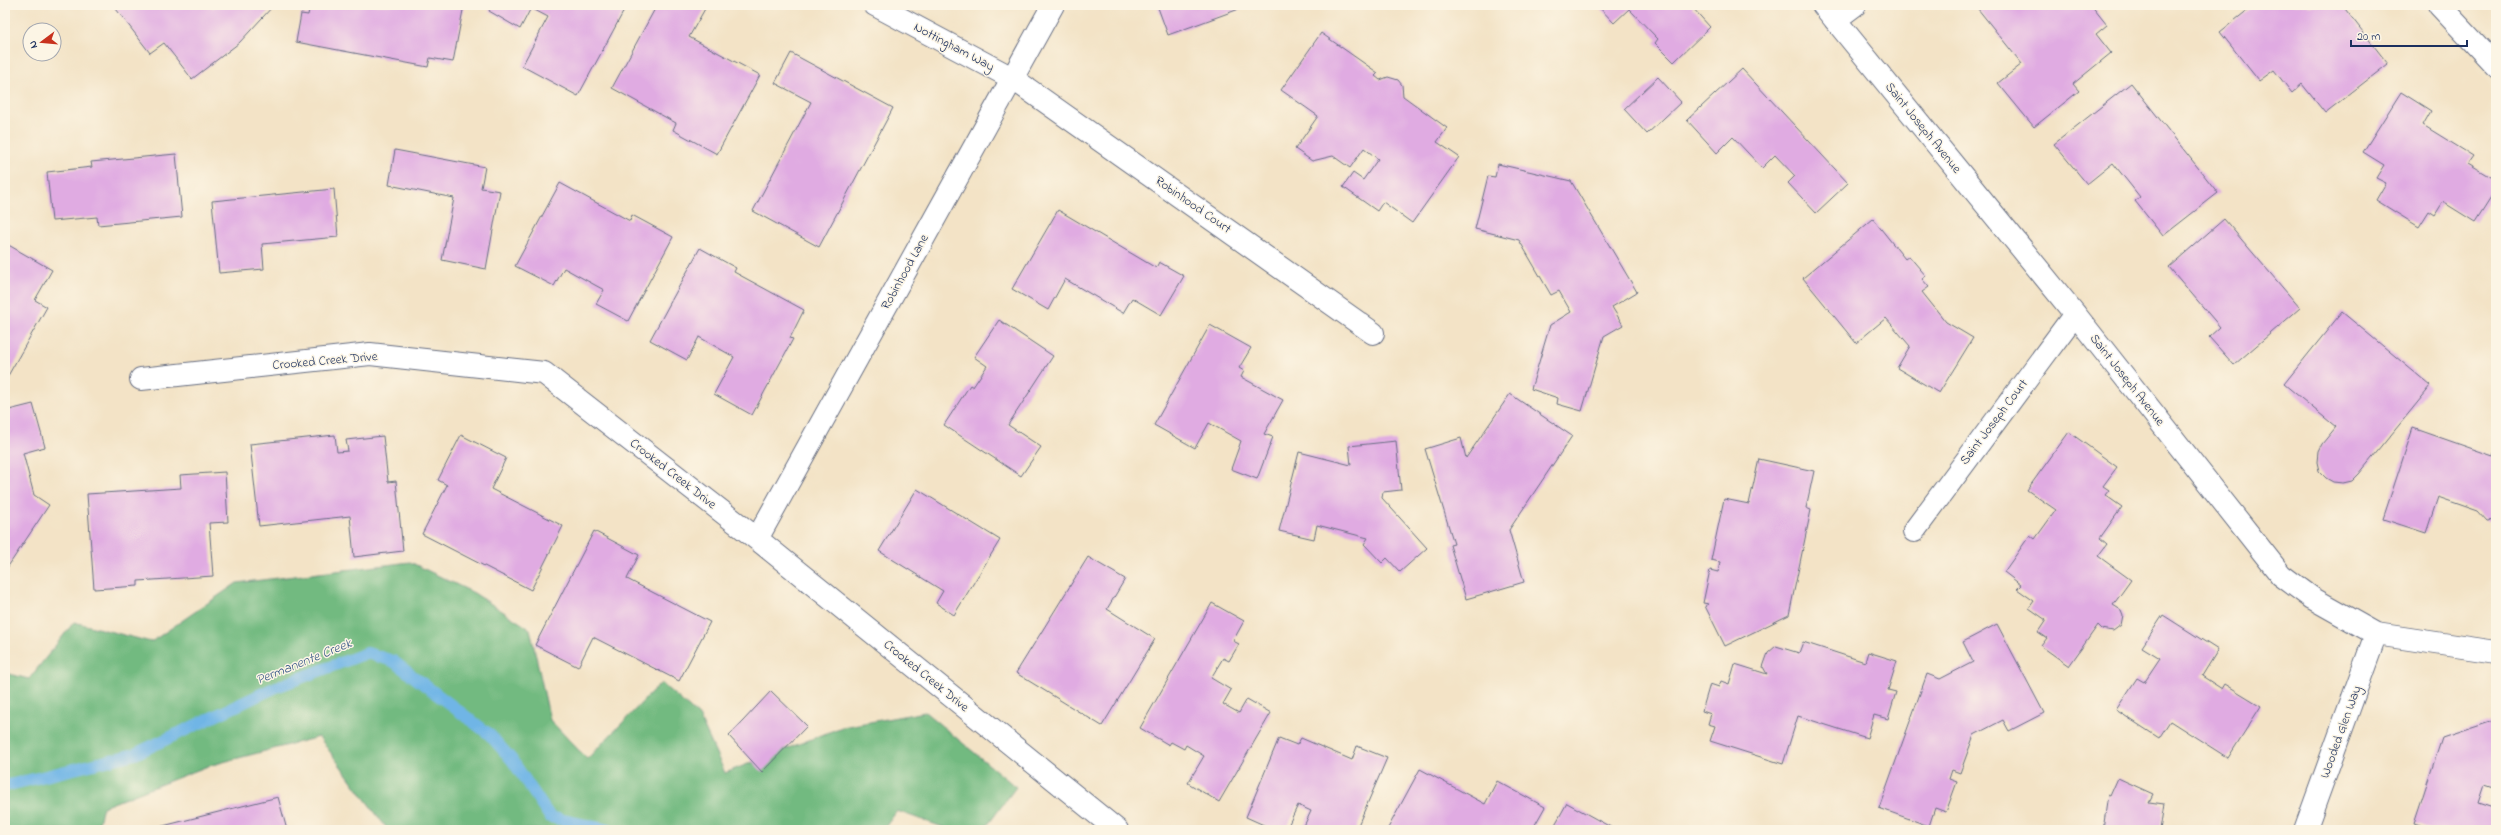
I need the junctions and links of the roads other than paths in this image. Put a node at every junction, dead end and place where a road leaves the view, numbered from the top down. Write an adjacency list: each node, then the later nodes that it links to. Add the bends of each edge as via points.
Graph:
1 (875, 5): 7 (street, Nottingham Way)
2 (1053, 5): 7 (street, Robinhood Lane)
3 (1855, 5): 5 (street)
4 (2439, 5): 6 (street)
5 (1829, 12): 8 (street, Saint Joseph Avenue)
6 (2496, 66)
7 (1012, 78): 9 (street, Robinhood Court); 12 (street, Robinhood Lane)
8 (2075, 314): 11 (street, Saint Joseph Court); 13 (street, Saint Joseph Avenue, via 2281,575 2312,598)
9 (1373, 333)
10 (140, 380): 12 (street, Crooked Creek Drive, via 370,354 544,373)
11 (1914, 531)
12 (756, 539): 15 (street, Crooked Creek Drive)
13 (2376, 634): 14 (street, Saint Joseph Avenue); 16 (street, Wooded Glen Way)
14 (2496, 652)
15 (1117, 830)
16 (2305, 830)

